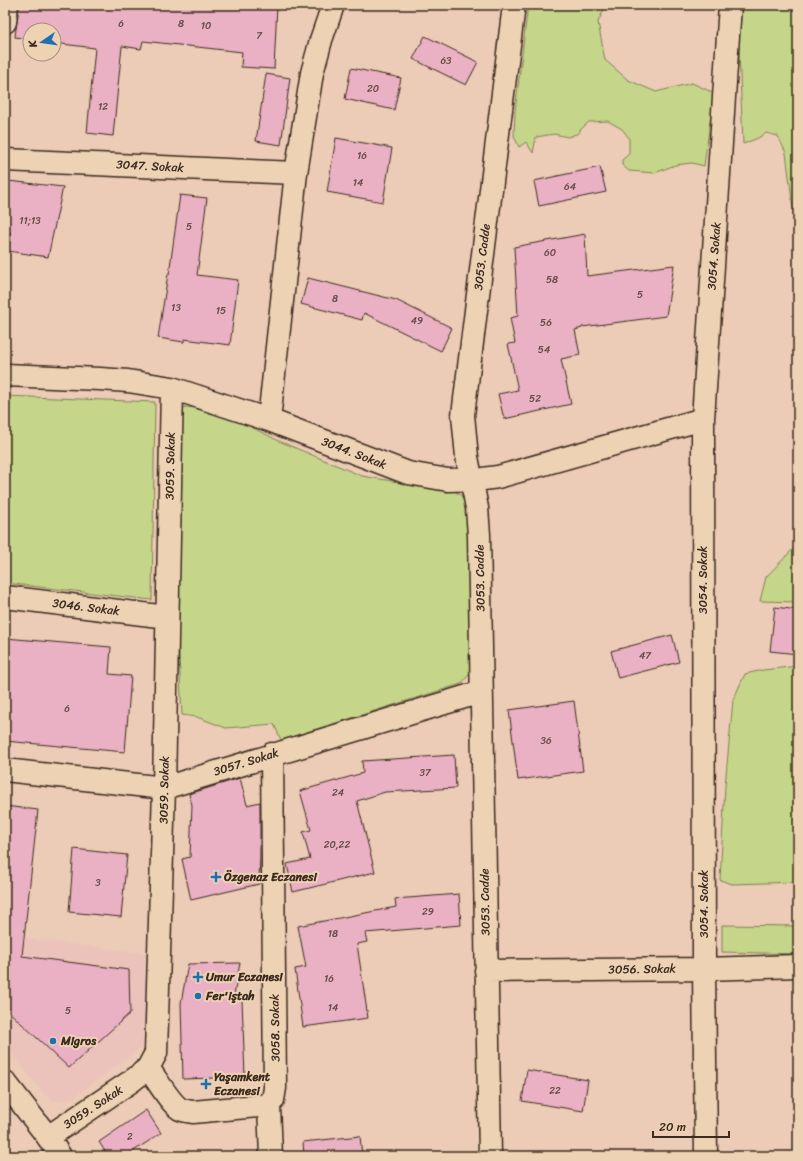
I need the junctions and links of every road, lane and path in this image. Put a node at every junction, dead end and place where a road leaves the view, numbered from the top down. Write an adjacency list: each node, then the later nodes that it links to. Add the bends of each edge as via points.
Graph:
1 (7, 5): 5 (street)
2 (333, 5): 7 (street, via 312,73)
3 (514, 5): 12 (street, 3053. Cadde, via 463,415)
4 (730, 5): 10 (street, 3054. Sokak)
5 (5, 22)
6 (5, 160): 7 (street, 3047. Sokak)
7 (296, 173): 11 (street)
8 (5, 375): 9 (street, 3044. Sokak, via 128,381)
9 (172, 388): 11 (street, 3044. Sokak); 14 (street, 3059. Sokak)
10 (703, 419): 12 (street, 3044. Sokak, via 514,473); 20 (street, 3054. Sokak)
11 (269, 420): 12 (street, 3044. Sokak, via 408,473 448,480)
12 (471, 480): 15 (street, 3053. Cadde, via 478,521)
13 (5, 597): 14 (street, 3046. Sokak)
14 (167, 617): 18 (street, 3059. Sokak)
15 (481, 692): 16 (street, 3057. Sokak); 21 (street, 3053. Cadde)
16 (272, 754): 18 (street, 3057. Sokak); 24 (street, 3058. Sokak, via 275,1088)
17 (5, 770): 18 (street, 3057. Sokak)
18 (164, 788): 22 (street, 3059. Sokak, via 156,1054)
19 (798, 966): 20 (street, 3056. Sokak)
20 (704, 969): 21 (street, 3056. Sokak); 29 (street, 3054. Sokak)
21 (486, 971): 28 (street, 3053. Cadde)
22 (148, 1068): 24 (street, via 173,1103 186,1111); 25 (street, 3059. Sokak)
23 (5, 1082): 25 (street)
24 (269, 1104): 27 (street, 3058. Sokak)
25 (48, 1137): 26 (street)
26 (60, 1156)
27 (271, 1156)
28 (490, 1156)
29 (706, 1156)

